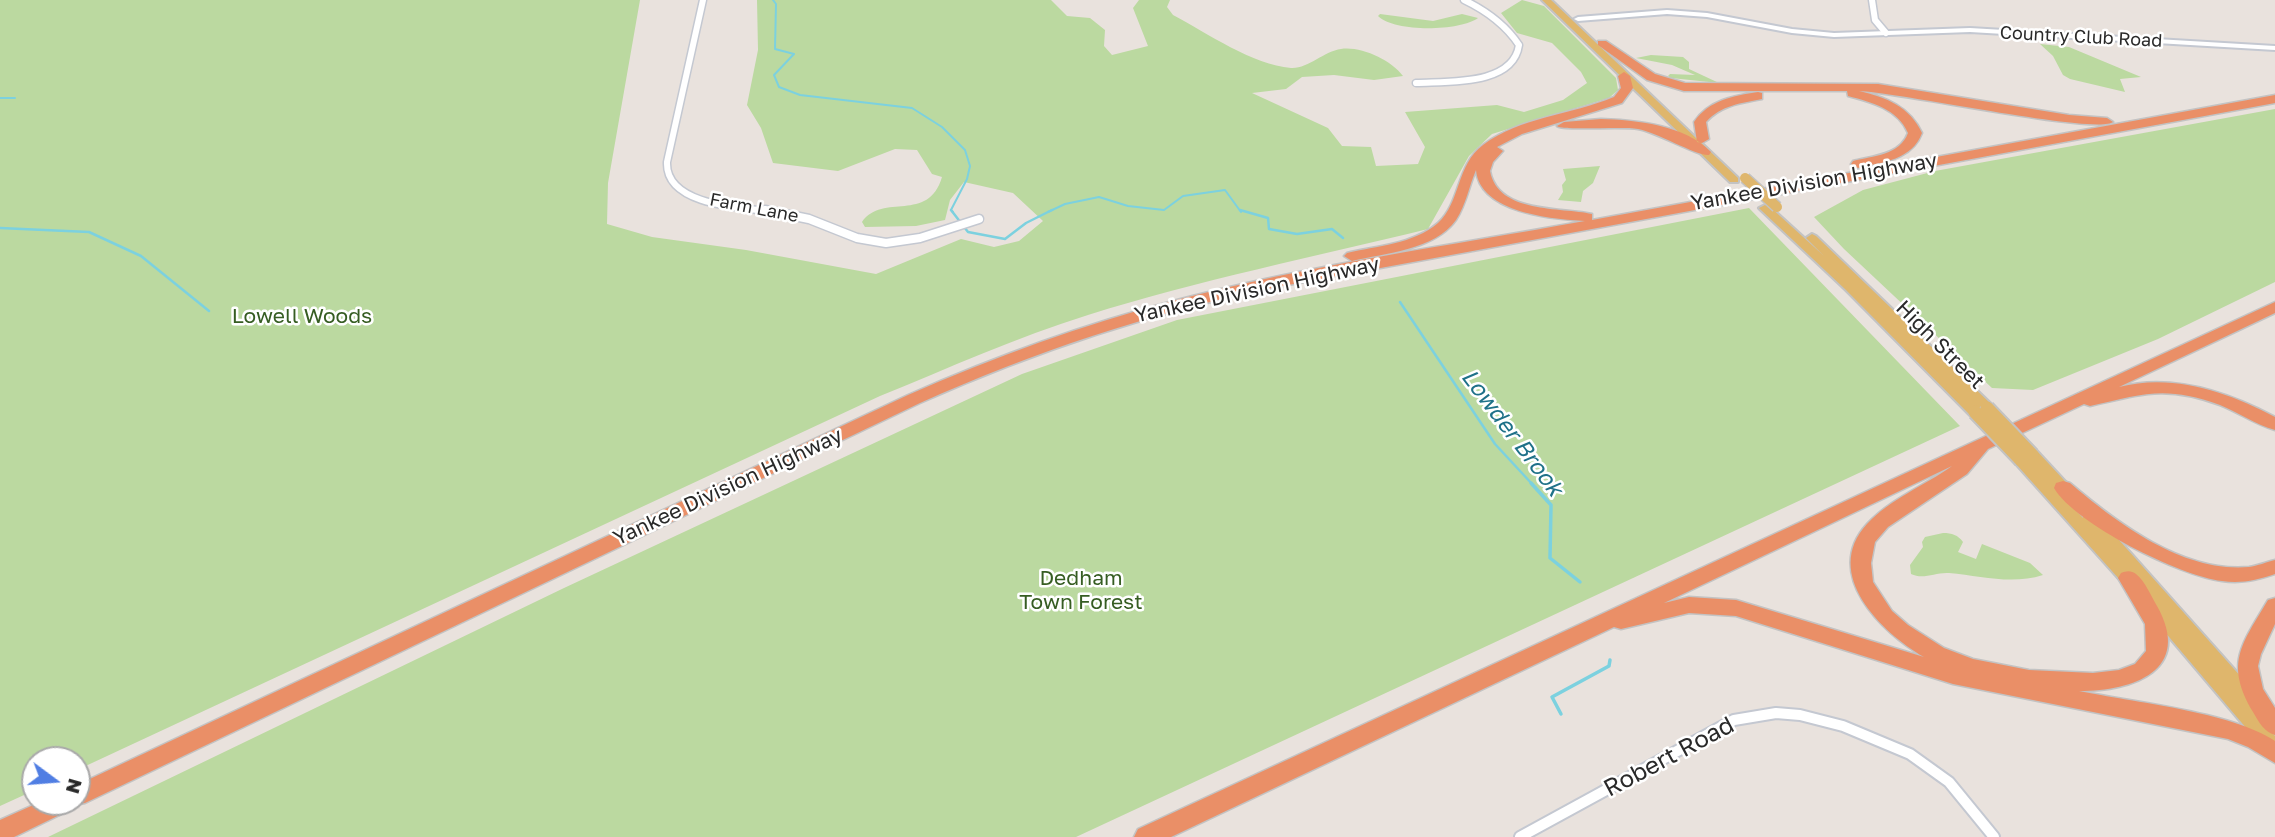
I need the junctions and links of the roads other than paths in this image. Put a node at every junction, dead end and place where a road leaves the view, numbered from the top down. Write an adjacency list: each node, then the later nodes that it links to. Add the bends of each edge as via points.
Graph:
1 (704, 0): 16 (street, Farm Lane, via 667,162 671,184 713,203 785,212 875,243 888,244)
2 (1464, 0): 11 (street, via 1502,23 1517,42 1518,57 1488,76)
3 (1546, 0): 10 (main road, High Street)
4 (1557, 0): 6 (main road, High Street)
5 (1872, 0): 7 (street, via 1875,20)
6 (1577, 19): 7 (street, Country Club Road, via 1667,12 1804,33); 8 (main road, High Street)
7 (1886, 33): 9 (street, Country Club Road, via 1982,31)
8 (1602, 43): 13 (highway, via 1651,77 1684,87 1870,87 2075,120); 14 (main road, High Street)
9 (2275, 48)
10 (1624, 76): 14 (main road, High Street); 18 (highway, via 1627,88 1618,100 1521,131 1484,150 1468,169 1451,217 1437,230 1416,240)
11 (1416, 83)
12 (2275, 99): 13 (highway, Yankee Division Highway)
13 (2142, 123): 15 (highway, Yankee Division Highway)
14 (1703, 146): 15 (highway, via 1700,122 1713,109 1798,91 1862,96 1896,110 1913,126 1913,140 1899,152); 17 (highway, via 1652,127 1592,123 1524,136 1495,151 1483,165 1491,187 1518,204 1560,215); 23 (main road, High Street, bridge)
15 (1775, 190): 17 (highway, Yankee Division Highway)
16 (979, 219)
17 (1611, 219): 18 (highway, Yankee Division Highway)
18 (1242, 288): 31 (highway, Yankee Division Highway, via 1080,333 945,385)
19 (2275, 307): 20 (highway)
20 (2066, 404): 21 (highway, via 2138,388 2170,389 2227,402); 22 (highway)
21 (2275, 424)
22 (1987, 441): 26 (highway, via 1961,468 1879,523 1866,538 1862,575 1886,617 1924,648 1985,672 2035,680 2112,681 2142,670 2153,661 2158,648 2153,618); 28 (highway)
23 (2026, 457): 24 (main road, High Street); 26 (main road, High Street)
24 (2063, 488): 25 (highway, via 2114,530 2179,562 2235,573); 29 (main road, High Street)
25 (2275, 567)
26 (2128, 578): 30 (main road, High Street)
27 (2275, 606): 29 (highway, via 2251,649 2246,672)
28 (1594, 626): 30 (highway, via 1689,605 1736,608 1953,676 2229,730); 34 (highway)
29 (2275, 727)
30 (2275, 751)
31 (91, 789)
32 (34, 816): 33 (highway)
33 (0, 832)
34 (1146, 837)
35 (1520, 837): 36 (street, Robert Road, via 1734,720 1784,713 1871,736 1916,757 1941,774)
36 (1994, 837)

